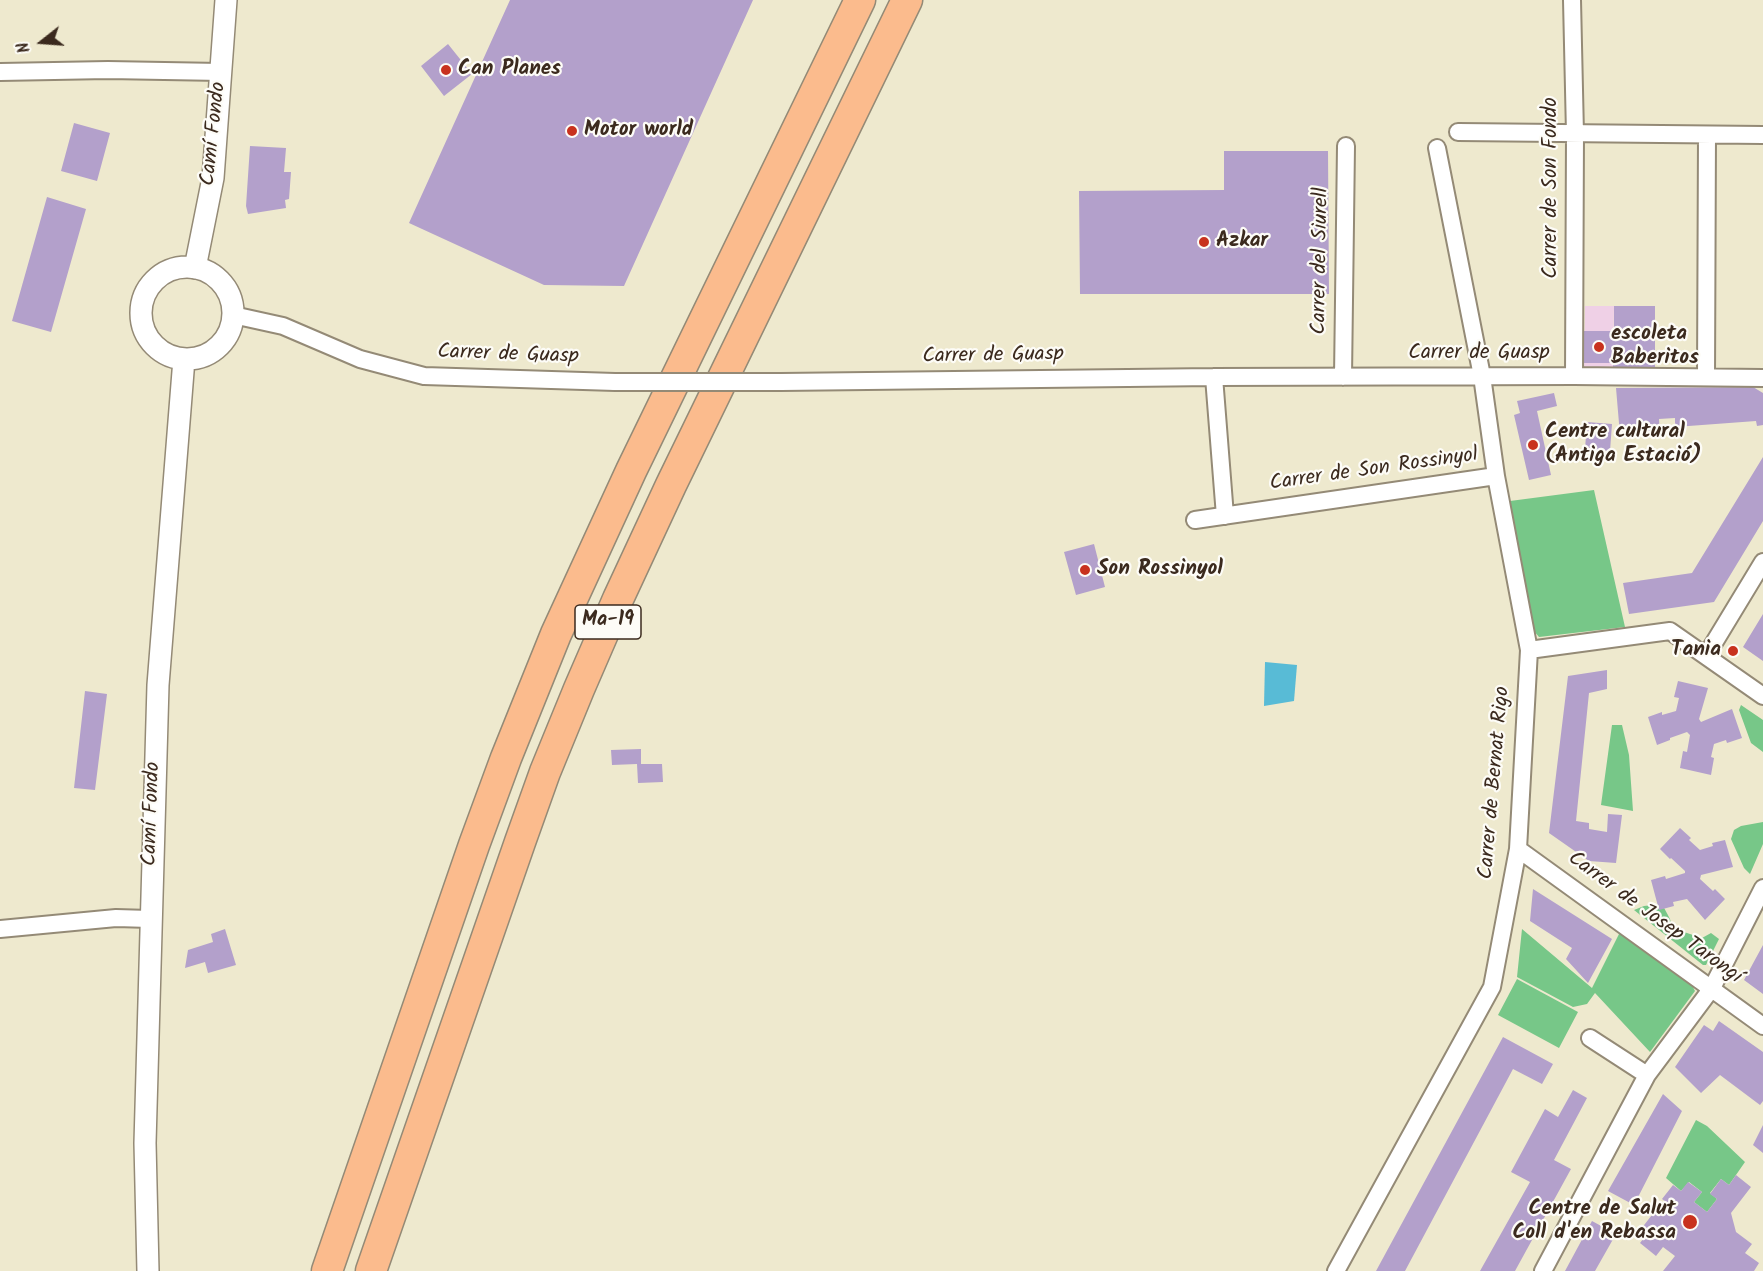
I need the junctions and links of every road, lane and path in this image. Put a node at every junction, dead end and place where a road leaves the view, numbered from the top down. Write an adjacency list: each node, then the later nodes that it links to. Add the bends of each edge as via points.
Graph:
1 (226, 0): 6 (street, Camí Fondo)
2 (860, 0): 38 (highway, Ma-19, via 556,634 474,844)
3 (908, 0): 39 (highway, Ma-19, via 671,485 579,689 545,772)
4 (1572, 0): 8 (street, Carrer de Son Fondo)
5 (0, 72): 6 (street)
6 (221, 72): 13 (street, Camí Fondo, via 213,178)
7 (1458, 132): 8 (street)
8 (1575, 134): 9 (street); 17 (street, Carrer de Son Fondo)
9 (1707, 135): 10 (street); 20 (street)
10 (1763, 135)
11 (1346, 146): 19 (street, Carrer del Siurell)
12 (1437, 148): 16 (street, Carrer de Son Rossinyol)
13 (195, 268): 14 (street, via 219,280 232,302); 15 (street, via 175,269 157,278 146,294 141,314 150,339 159,349)
14 (233, 315): 15 (street, via 230,330 212,352); 18 (street, Carrer de Guasp, bridge, via 284,326 360,359 424,376 781,382)
15 (184, 359): 31 (street, Camí Fondo, via 158,685)
16 (1482, 376): 17 (street, Carrer de Guasp); 19 (street, Carrer de Guasp); 22 (street, Carrer de Son Rossinyol)
17 (1574, 376): 20 (street, Carrer de Guasp)
18 (1214, 377): 19 (street, Carrer de Guasp); 23 (street)
19 (1343, 377)
20 (1706, 377): 21 (street, Carrer de Guasp)
21 (1761, 379)
22 (1496, 476): 23 (street, Carrer de Son Rossinyol); 26 (street, Carrer de Bernat Rigo)
23 (1225, 516): 24 (street, Carrer de Son Rossinyol)
24 (1195, 520)
25 (1763, 562): 27 (street)
26 (1529, 650): 27 (street, via 1670,632); 29 (street, Carrer de Bernat Rigo)
27 (1706, 656): 28 (street)
28 (1763, 696)
29 (1518, 849): 33 (street, Carrer de Josep Tarongí); 40 (street, Carrer de Bernat Rigo, via 1492,987)
30 (1763, 888): 33 (street)
31 (150, 919): 32 (street, via 116,918); 37 (street, Camí Fondo, via 145,1143)
32 (0, 929)
33 (1712, 988): 34 (street, Carrer de Josep Tarongí); 36 (street)
34 (1763, 1026)
35 (1590, 1038): 36 (street)
36 (1647, 1075): 41 (street)
37 (148, 1271)
38 (327, 1271)
39 (371, 1271)
40 (1336, 1271)
41 (1543, 1271)

